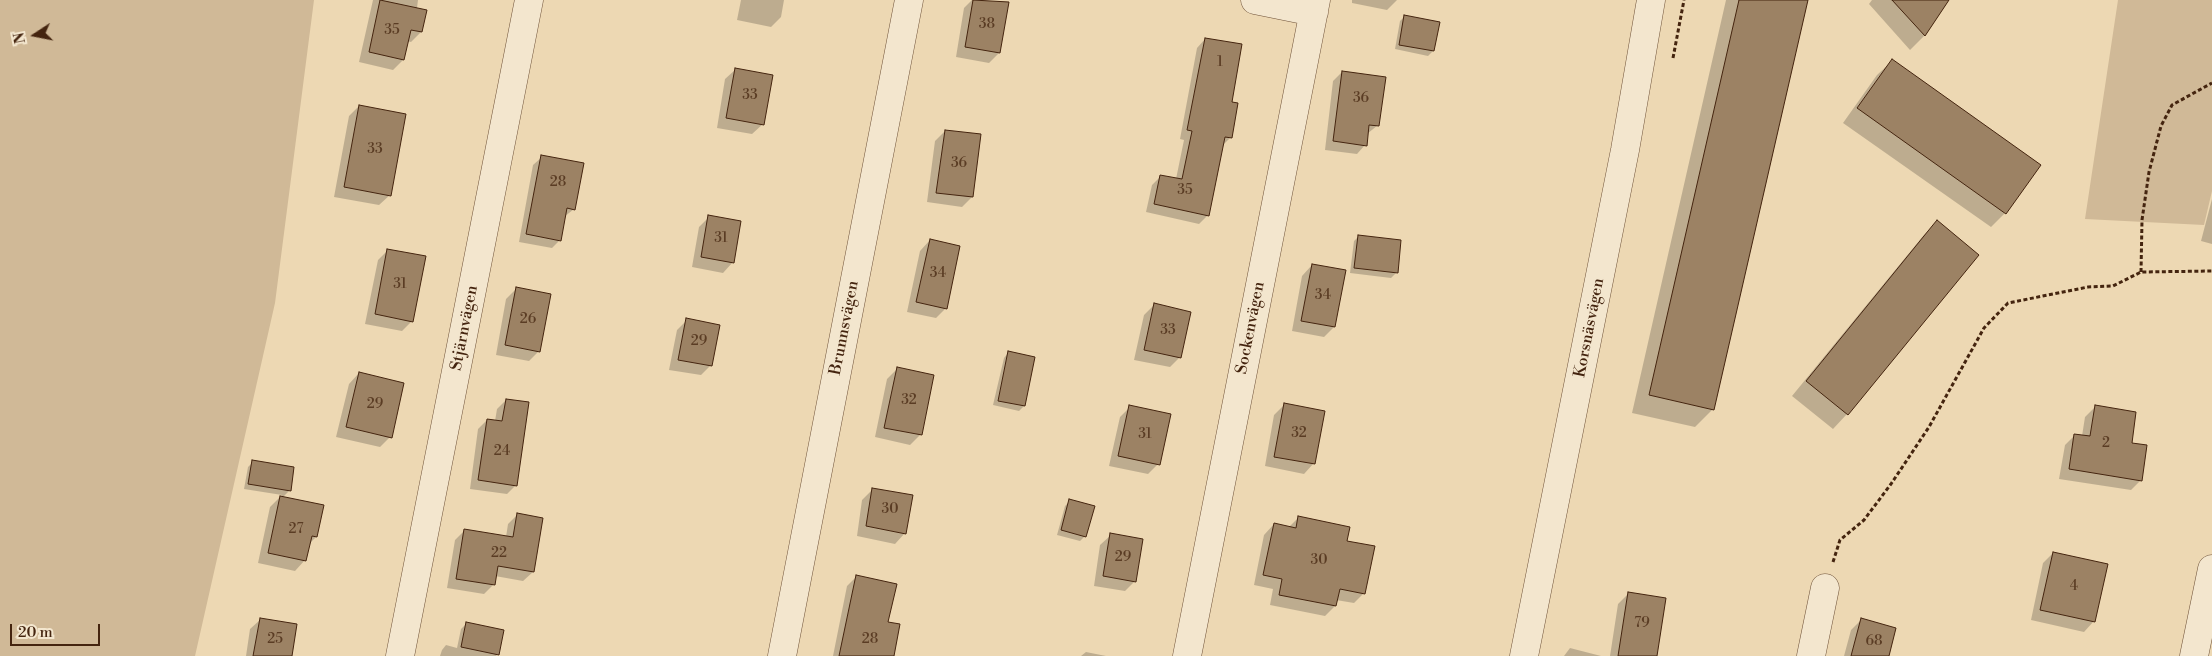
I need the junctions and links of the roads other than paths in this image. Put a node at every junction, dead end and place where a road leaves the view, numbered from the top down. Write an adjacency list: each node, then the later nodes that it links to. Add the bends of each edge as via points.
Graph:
1 (529, 0): 9 (street, Stjärnvägen)
2 (909, 0): 10 (street, Brunnsvägen)
3 (1254, 0): 5 (street)
4 (1651, 0): 12 (street, Korsnäsvägen, via 1625,150)
5 (1315, 6): 11 (street, Sockenvägen)
6 (2212, 569): 8 (street)
7 (1825, 588): 13 (street)
8 (2201, 654)
9 (400, 656)
10 (782, 656)
11 (1186, 656)
12 (1524, 656)
13 (1811, 656)

